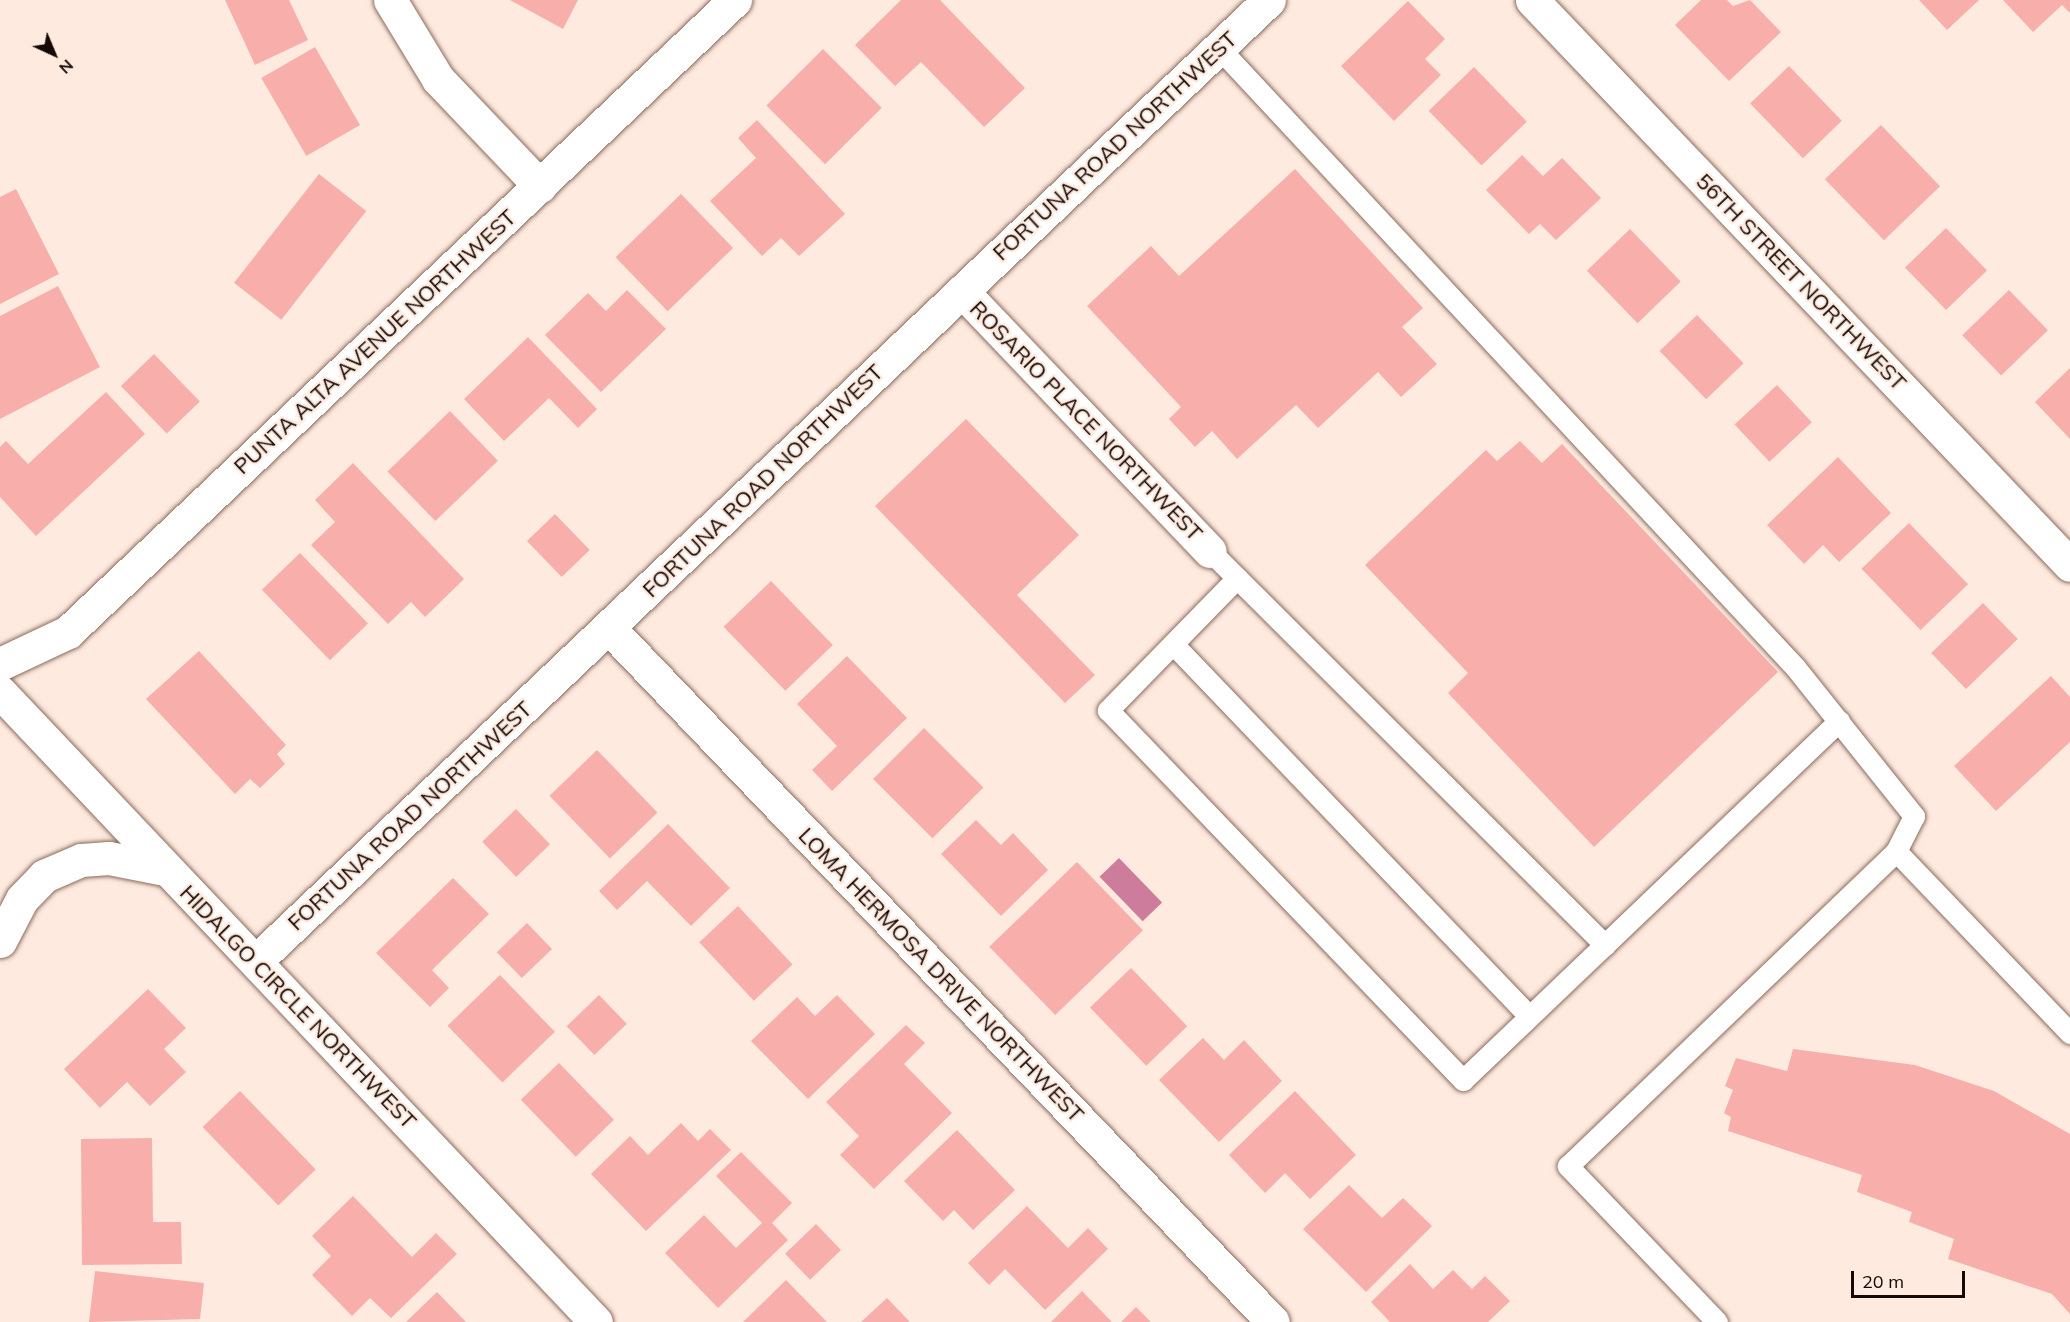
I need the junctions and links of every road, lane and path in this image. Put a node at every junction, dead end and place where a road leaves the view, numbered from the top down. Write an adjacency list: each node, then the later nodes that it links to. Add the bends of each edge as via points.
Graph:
1 (390, 0): 6 (street, via 438,79)
2 (735, 0): 6 (street, PUNTA ALTA AVENUE NORTHWEST)
3 (1269, 0): 5 (street, FORTUNA ROAD NORTHWEST)
4 (1532, 0): 9 (street, 56TH STREET NORTHWEST)
5 (1219, 48): 7 (street, FORTUNA ROAD NORTHWEST); 15 (lane)
6 (540, 186): 13 (street, PUNTA ALTA AVENUE NORTHWEST, via 68,632)
7 (962, 291): 8 (street, ROSARIO PLACE NORTHWEST); 11 (street, FORTUNA ROAD NORTHWEST)
8 (1210, 551): 10 (lane)
9 (2070, 565)
10 (1237, 578): 12 (lane); 19 (lane)
11 (609, 628): 20 (street, FORTUNA ROAD NORTHWEST); 24 (street, LOMA HERMOSA DRIVE NORTHWEST)
12 (1173, 644): 21 (lane); 21 (lane, via 1108,710 1347,960 1463,1080)
13 (0, 664)
14 (0, 692): 17 (street, HIDALGO CIRCLE NORTHWEST)
15 (1839, 721): 16 (lane, via 1914,816); 19 (lane)
16 (1896, 851): 22 (lane); 25 (lane, via 1568,1166)
17 (165, 869): 18 (street, via 109,858 81,860 44,876 22,899); 20 (street, HIDALGO CIRCLE NORTHWEST)
18 (0, 941)
19 (1605, 945): 21 (lane)
20 (256, 961): 23 (street, HIDALGO CIRCLE NORTHWEST)
21 (1529, 1016)
22 (2070, 1033)
23 (596, 1322)
24 (1273, 1322)
25 (1717, 1322)

